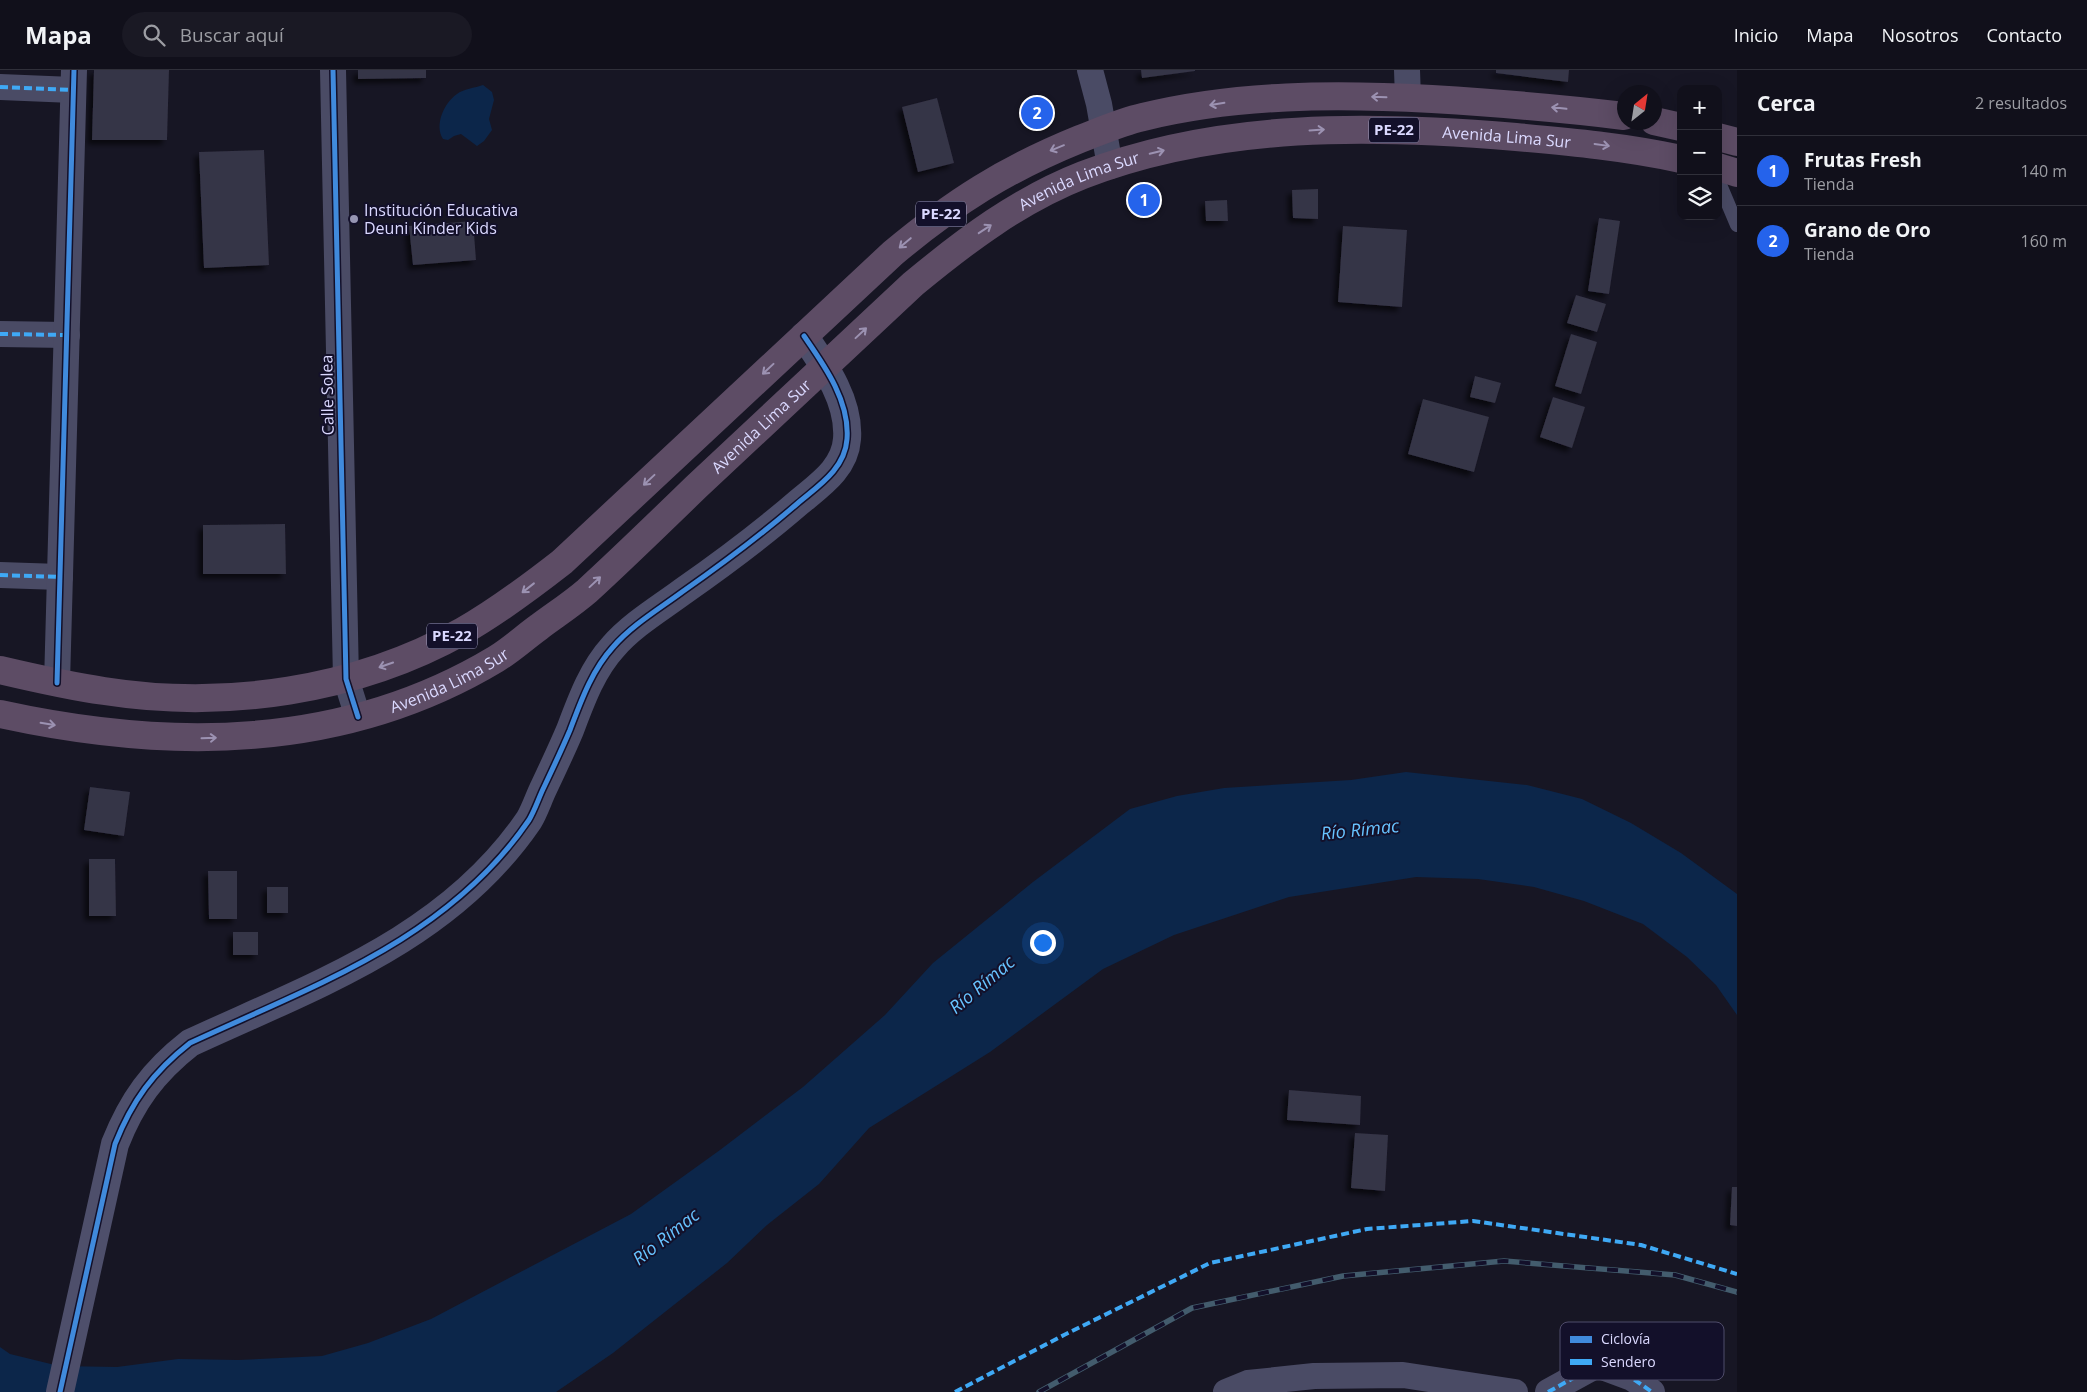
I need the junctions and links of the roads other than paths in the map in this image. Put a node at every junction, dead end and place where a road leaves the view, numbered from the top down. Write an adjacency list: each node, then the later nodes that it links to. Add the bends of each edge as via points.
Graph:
1 (332, 70): 26 (street, Calle Solea)
2 (1090, 70): 10 (street)
3 (1407, 70): 6 (street)
4 (73, 80): 5 (street); 20 (street)
5 (0, 87)
6 (1408, 98): 7 (highway, Avenida Lima Sur / PE-22, one-way to 6, via 1557,107); 10 (highway, Avenida Lima Sur / PE-22, one-way to 10, via 1296,97 1225,103 1141,118)
7 (1617, 115)
8 (1662, 123): 9 (highway)
9 (1677, 126)
10 (1103, 130): 14 (street); 21 (highway, Avenida Lima Sur / PE-22, one-way to 21, via 1006,172 972,192 893,253)
11 (1722, 138): 12 (highway)
12 (1737, 142)
13 (1677, 158): 14 (highway, Avenida Lima Sur / PE-22, one-way to 13, via 1201,143 1285,132 1340,129 1424,131 1584,143)
14 (1110, 166): 22 (highway, Avenida Lima Sur / PE-22, one-way to 14, via 913,284 981,231 1038,196)
15 (1722, 168): 16 (highway)
16 (1737, 173)
17 (1722, 189): 18 (lane)
18 (1737, 225)
19 (0, 334): 20 (street)
20 (67, 335): 24 (street)
21 (804, 336): 22 (street); 26 (highway, Avenida Lima Sur / PE-22, one-way to 26, via 562,562 518,597 462,631 400,660)
22 (826, 367): 29 (highway, Avenida Lima Sur / PE-22, one-way to 22, via 424,696 505,652 585,592); 32 (street, via 845,415 848,438 841,462 748,546 612,647 585,694 530,818 480,877 412,934 369,960 190,1044 171,1058 139,1095 125,1118 108,1170)
23 (0, 576): 24 (street)
24 (60, 576): 27 (street)
25 (0, 670): 27 (highway, Avenida Lima Sur / PE-22)
26 (346, 679): 27 (highway, Avenida Lima Sur / PE-22, via 258,694 199,697 152,696); 29 (street, Calle Solea)
27 (58, 683)
28 (0, 714): 29 (highway, Avenida Lima Sur / PE-22, one-way to 29, via 40,723 147,737 203,738 260,735)
29 (358, 717)
30 (1571, 1380): 35 (street)
31 (1635, 1380): 36 (street)
32 (60, 1392)
33 (1226, 1392): 34 (street, via 1248,1383 1314,1376 1402,1375)
34 (1515, 1392)
35 (1548, 1392)
36 (1652, 1392)

